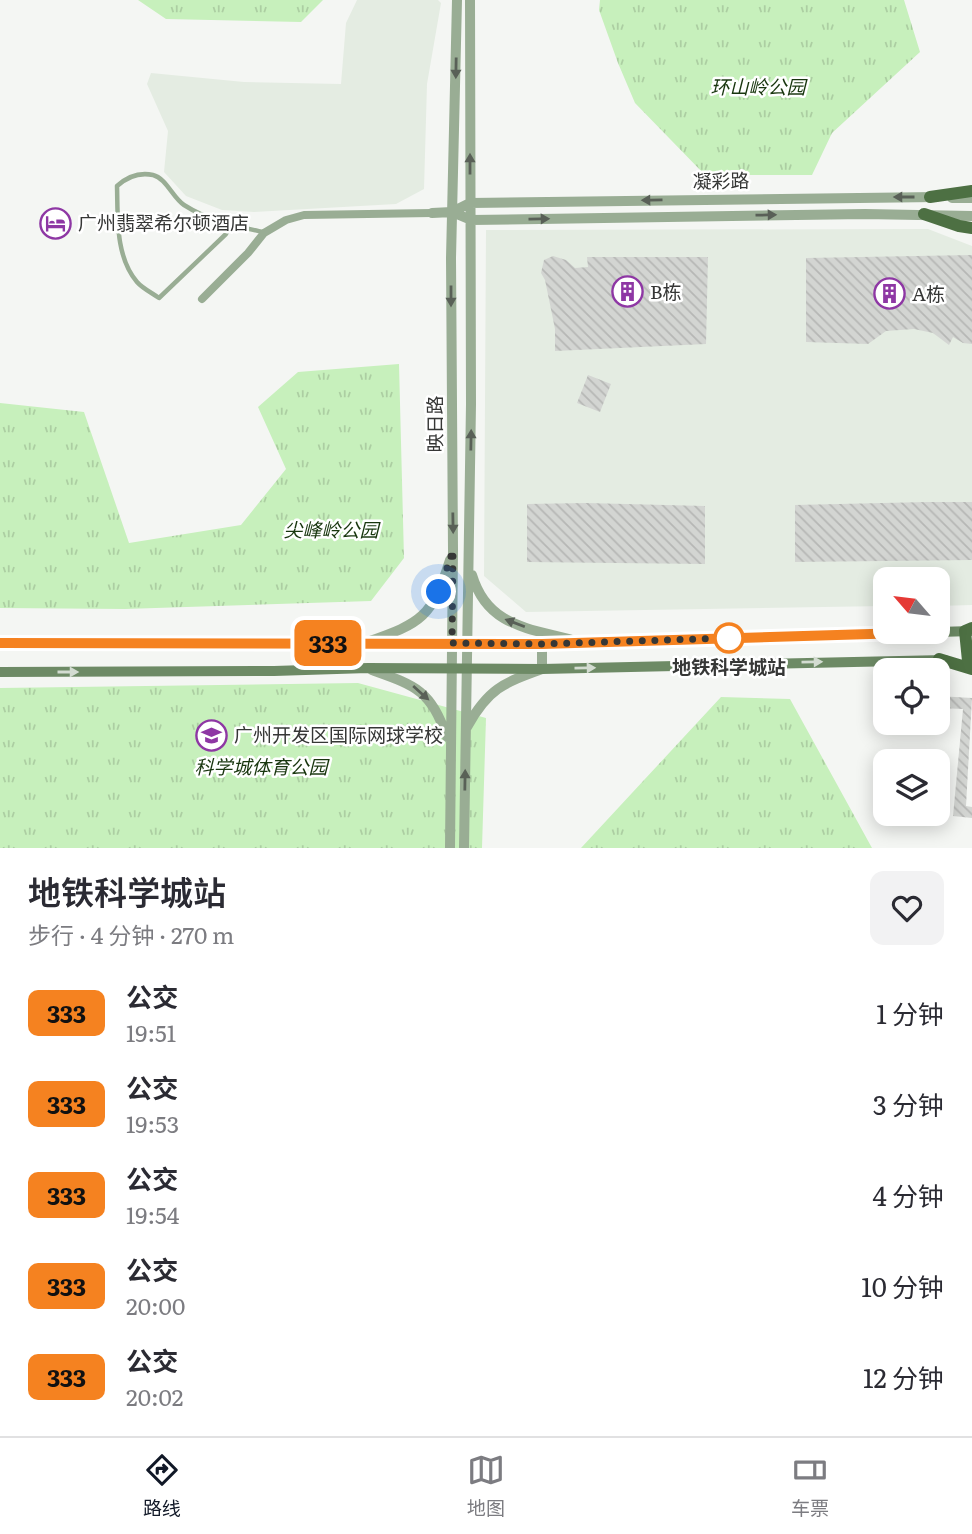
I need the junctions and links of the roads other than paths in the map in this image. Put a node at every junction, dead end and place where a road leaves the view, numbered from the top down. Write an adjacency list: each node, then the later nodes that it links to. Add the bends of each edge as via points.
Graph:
1 (457, 0): 7 (street, 映日路, one-way to 7)
2 (470, 0): 6 (street, 映日路, one-way to 2)
3 (972, 191): 4 (main road)
4 (930, 197): 5 (street, 凝彩路); 6 (street, 凝彩路, one-way to 6)
5 (972, 198)
6 (471, 203): 7 (street); 11 (street, 映日路)
7 (452, 212): 8 (street); 11 (street); 16 (street, 映日路, one-way to 16)
8 (432, 213): 14 (street, via 304,215)
9 (924, 214): 10 (street, 凝彩路); 11 (street, 凝彩路, one-way to 9); 13 (main road)
10 (972, 216)
11 (471, 220): 17 (street, 映日路, one-way to 11)
12 (231, 225): 12 (lane, via 181,203 152,175 134,175 117,186 123,256 137,282 159,298); 14 (lane)
13 (972, 228)
14 (264, 233): 15 (street)
15 (202, 299)
16 (453, 550): 23 (street, via 428,609 401,630); 24 (street, 映日路)
17 (468, 557): 21 (street, one-way to 17, via 506,621 481,598); 25 (street, 映日路)
18 (970, 630): 19 (main road); 29 (main road)
19 (950, 631)
20 (873, 634): 21 (main road)
21 (580, 642): 26 (main road)
22 (0, 643): 23 (main road)
23 (365, 643): 24 (main road)
24 (452, 643): 25 (main road); 33 (street, 映日路)
25 (468, 643): 26 (main road); 31 (street, 映日路)
26 (542, 644): 32 (street)
27 (873, 661): 32 (main road, one-way to 27)
28 (950, 661): 29 (main road)
29 (970, 664)
30 (368, 668): 33 (main road); 34 (main road, one-way to 30); 36 (street, one-way to 36, via 414,686 427,697 439,713)
31 (467, 669): 32 (main road); 33 (main road); 35 (street, 映日路)
32 (542, 669): 35 (street, via 496,689)
33 (452, 670): 36 (street, 映日路)
34 (0, 672)
35 (465, 730): 38 (street, 映日路, one-way to 35)
36 (450, 743): 37 (street, 映日路)
37 (450, 848)
38 (464, 848)

